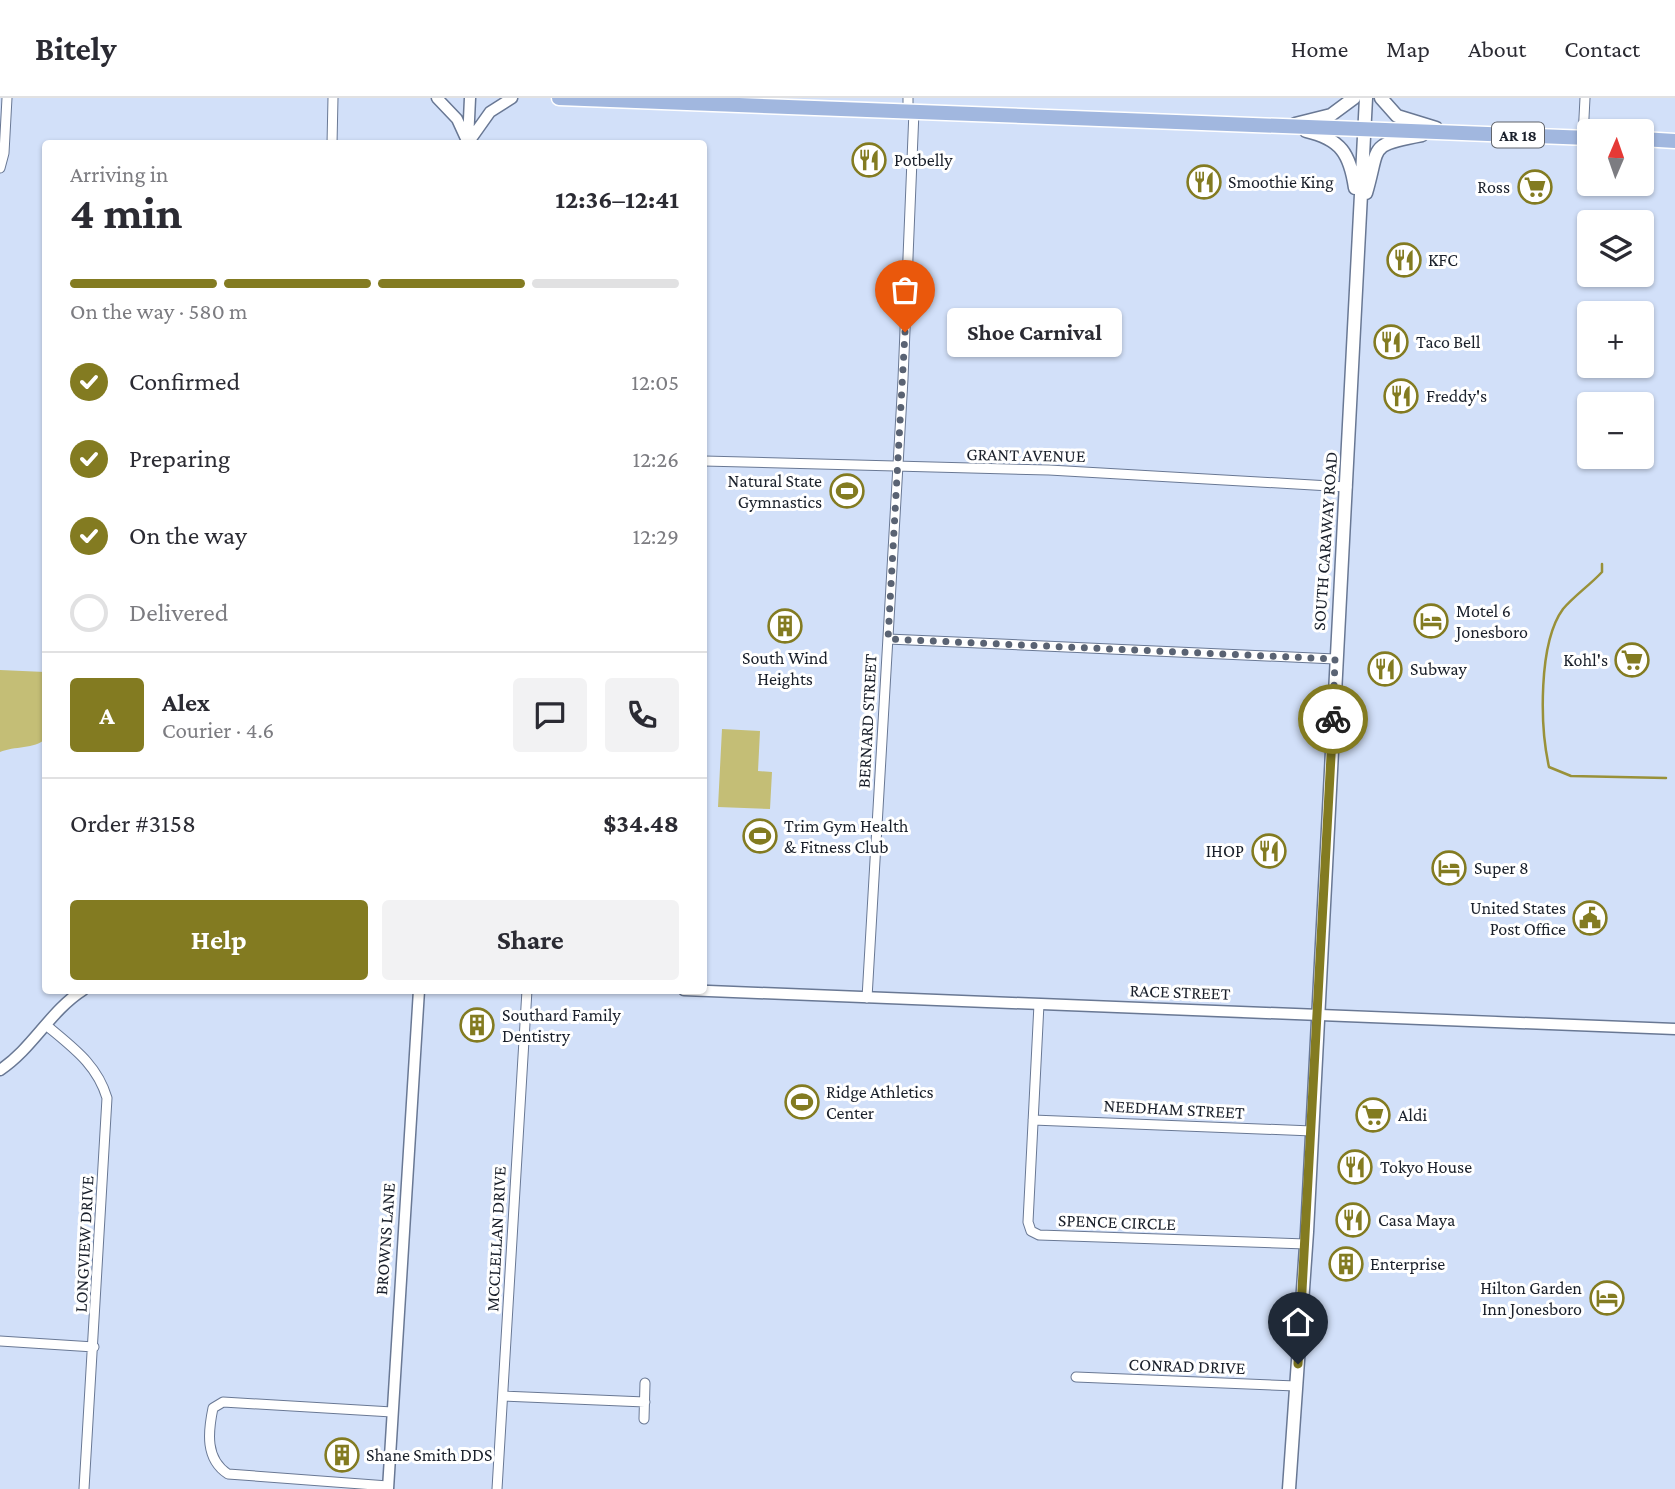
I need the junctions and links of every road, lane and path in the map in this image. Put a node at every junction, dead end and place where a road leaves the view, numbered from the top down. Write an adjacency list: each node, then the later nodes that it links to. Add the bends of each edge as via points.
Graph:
1 (7, 98): 23 (street)
2 (333, 98): 17 (street)
3 (437, 98): 18 (street, via 457,119)
4 (470, 98): 19 (street)
5 (512, 98): 20 (street, via 490,112)
6 (559, 98): 11 (main road, AR 18)
7 (1354, 98): 13 (main road, via 1331,116)
8 (1366, 98): 14 (main road, SOUTH CARAWAY ROAD)
9 (1381, 98): 15 (main road, via 1403,120)
10 (1585, 98): 12 (street)
11 (910, 107): 13 (main road, AR 18); 26 (street, BERNARD STREET)
12 (1586, 119)
13 (1289, 124): 14 (main road, AR 18); 24 (main road, via 1329,138 1345,150)
14 (1364, 127): 15 (main road, AR 18); 24 (main road, SOUTH CARAWAY ROAD)
15 (1447, 131): 16 (main road, AR 18); 24 (main road, via 1390,141 1379,148 1373,156)
16 (1577, 137)
17 (332, 140)
18 (466, 140)
19 (467, 140)
20 (469, 140)
21 (1654, 140): 22 (main road)
22 (1675, 141)
23 (0, 168)
24 (1359, 219): 27 (main road, SOUTH CARAWAY ROAD)
25 (707, 461): 26 (street, GRANT AVENUE)
26 (897, 468): 27 (street, GRANT AVENUE, via 1049,470); 28 (street, BERNARD STREET)
27 (1347, 486): 29 (main road, SOUTH CARAWAY ROAD)
28 (888, 639): 29 (street); 34 (street, BERNARD STREET)
29 (1335, 659): 36 (main road, SOUTH CARAWAY ROAD)
30 (707, 991): 34 (street, RACE STREET)
31 (79, 994): 37 (street)
32 (419, 994): 50 (street, BROWNS LANE)
33 (527, 994): 48 (street, MCCLELLAN DRIVE)
34 (867, 998): 35 (street, RACE STREET)
35 (1039, 1004): 36 (street, RACE STREET); 40 (street, SPENCE CIRCLE)
36 (1318, 1014): 38 (street, RACE STREET); 41 (main road, SOUTH CARAWAY ROAD)
37 (46, 1025): 39 (street, via 23,1053); 44 (street, LONGVIEW DRIVE, via 98,1073 107,1098)
38 (1675, 1029)
39 (0, 1070)
40 (1034, 1120): 41 (street, NEEDHAM STREET); 42 (street, SPENCE CIRCLE, via 1028,1222 1034,1234)
41 (1312, 1131): 42 (main road, SOUTH CARAWAY ROAD)
42 (1306, 1244): 47 (main road, SOUTH CARAWAY ROAD)
43 (0, 1340): 44 (street)
44 (94, 1347): 53 (street, LONGVIEW DRIVE)
45 (1076, 1377): 47 (street, CONRAD DRIVE)
46 (645, 1383): 49 (street)
47 (1296, 1386): 55 (main road, SOUTH CARAWAY ROAD)
48 (503, 1396): 49 (street); 54 (street, MCCLELLAN DRIVE)
49 (645, 1402): 51 (street)
50 (392, 1412): 52 (street, BROWNS LANE); 52 (street, via 223,1402 213,1408 210,1428 211,1454 228,1474)
51 (644, 1419)
52 (388, 1488)
53 (85, 1489)
54 (497, 1489)
55 (1289, 1489)

